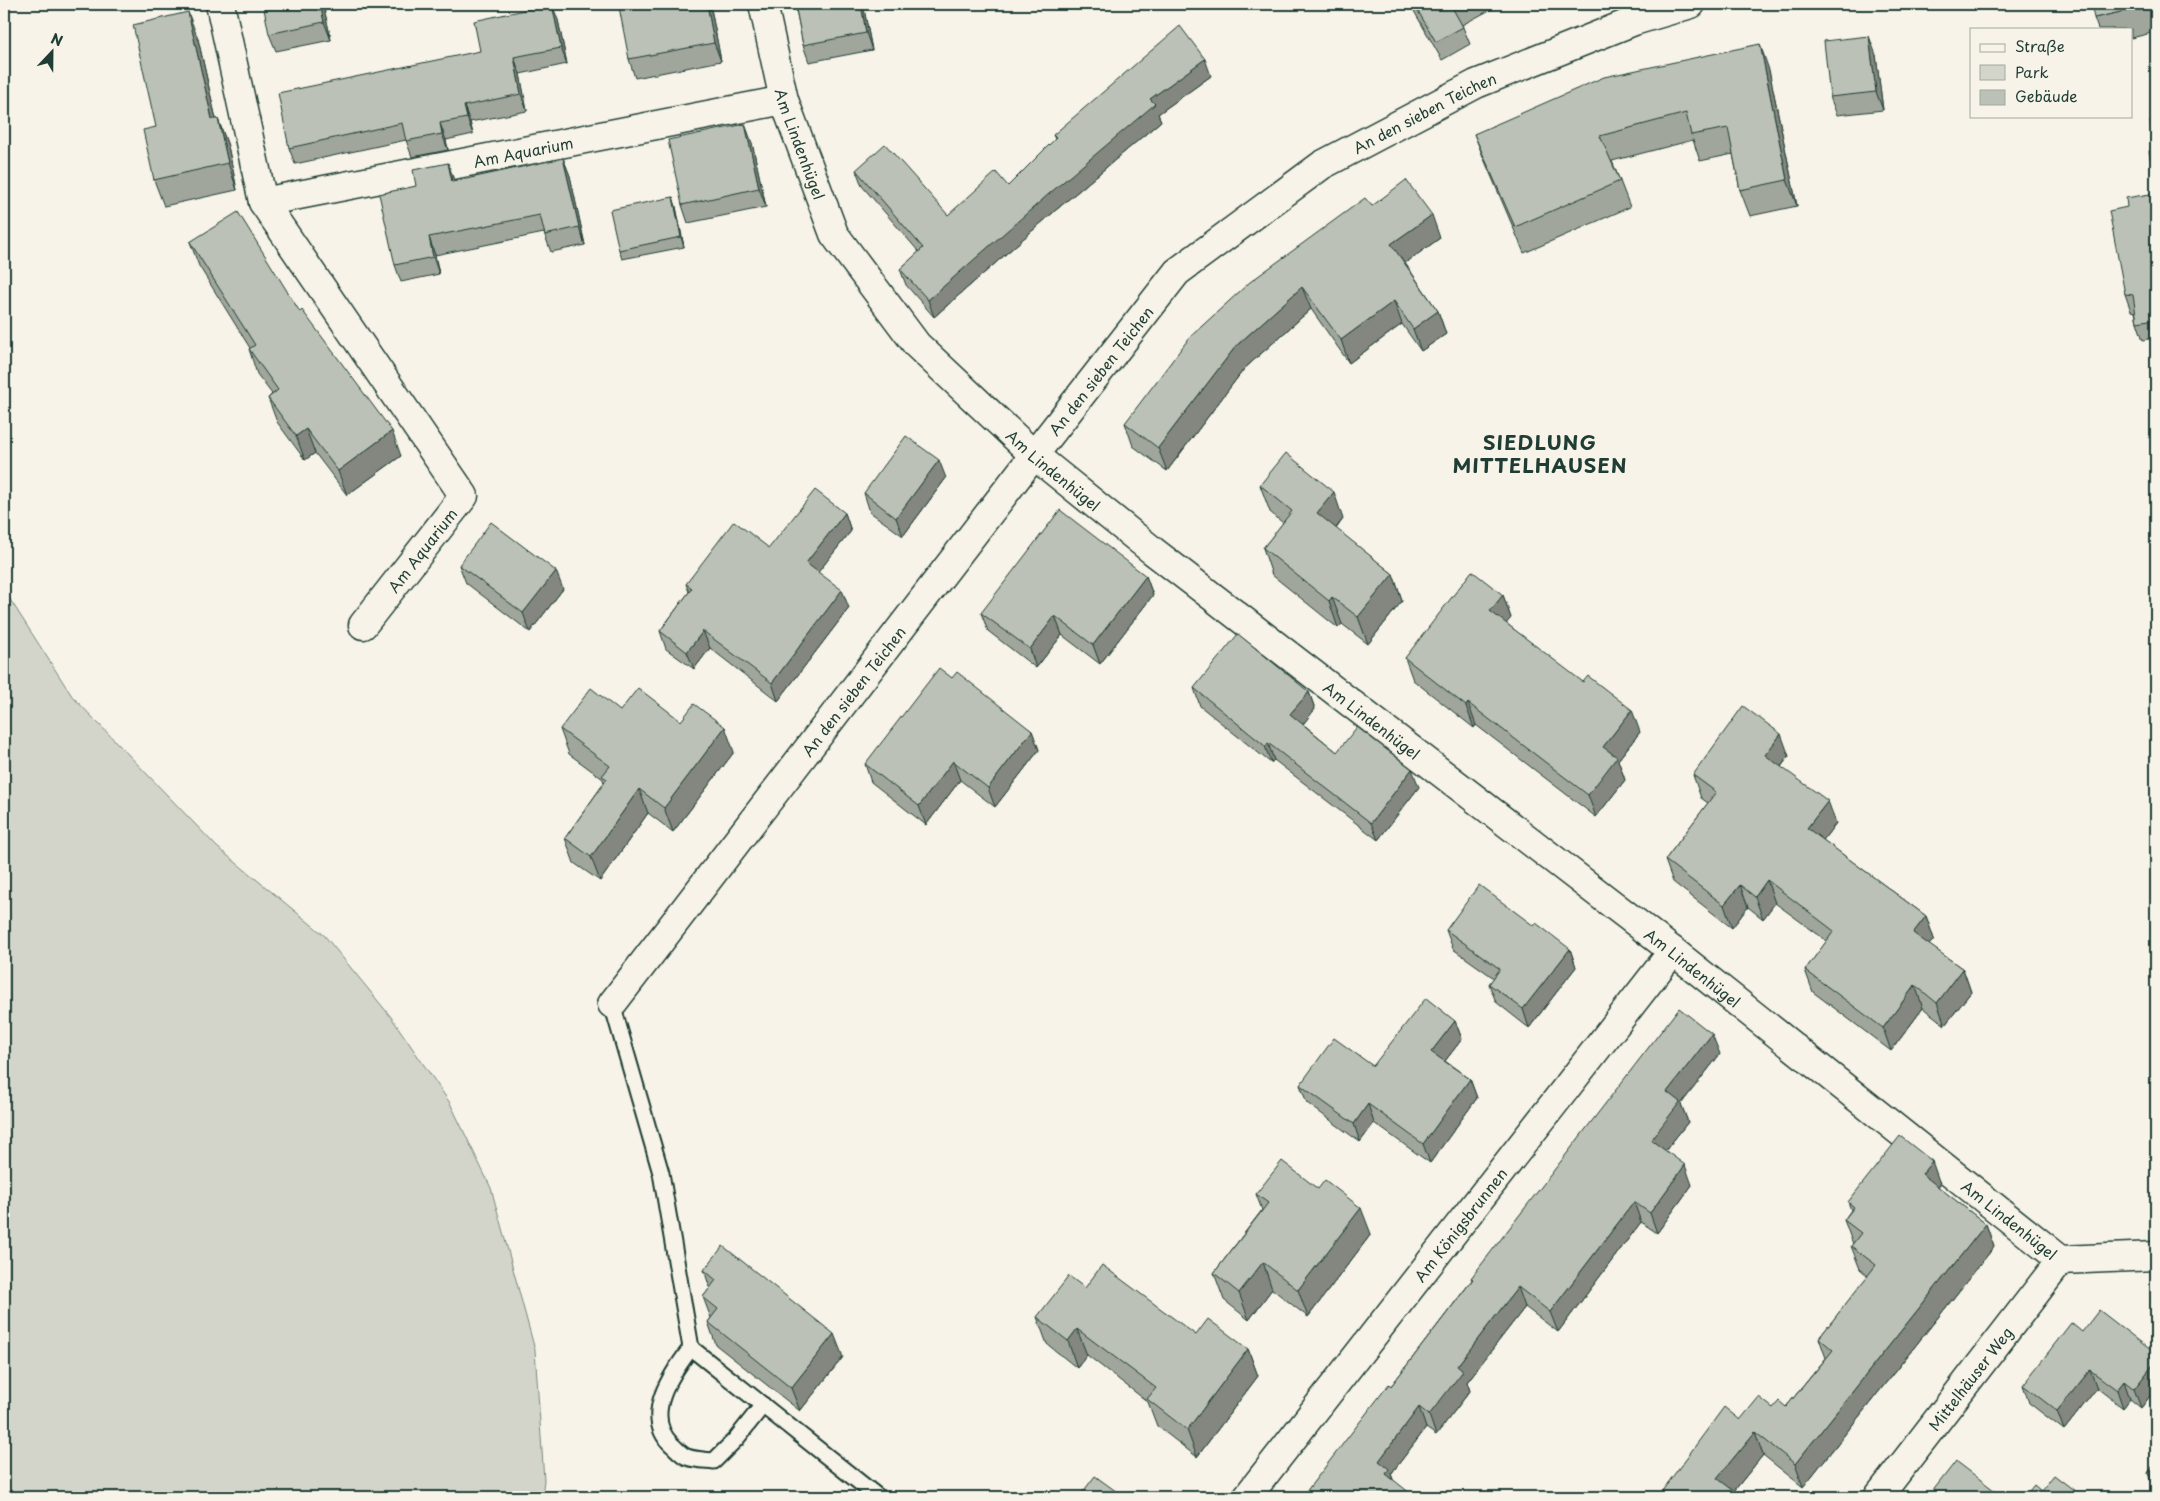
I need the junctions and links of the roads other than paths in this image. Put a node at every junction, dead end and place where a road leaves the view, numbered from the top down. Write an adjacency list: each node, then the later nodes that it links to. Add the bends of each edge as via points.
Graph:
1 (220, 4): 6 (street, Am Aquarium)
2 (763, 4): 5 (street, Am Lindenhügel)
3 (1692, 4): 4 (street, An den sieben Teichen)
4 (1630, 12): 7 (street, An den sieben Teichen, via 1476,84 1322,165 1177,272)
5 (784, 100): 6 (street, Am Aquarium); 7 (street, Am Lindenhügel, via 834,234 916,345)
6 (263, 202): 8 (street, Am Aquarium, via 464,496)
7 (1034, 455): 9 (street, Am Lindenhügel, via 1160,557); 10 (street, An den sieben Teichen)
8 (363, 625)
9 (1673, 951): 12 (street, Am Lindenhügel); 16 (street, Am Königsbrunnen)
10 (612, 1004): 13 (lane, via 661,1173)
11 (2156, 1256): 12 (street, Am Lindenhügel)
12 (2061, 1260): 17 (street, Mittelhäuser Weg)
13 (691, 1348): 14 (lane); 14 (lane, via 662,1392 659,1418 665,1438 685,1457 714,1461)
14 (762, 1406): 15 (lane)
15 (878, 1497)
16 (1247, 1497)
17 (1878, 1497)

